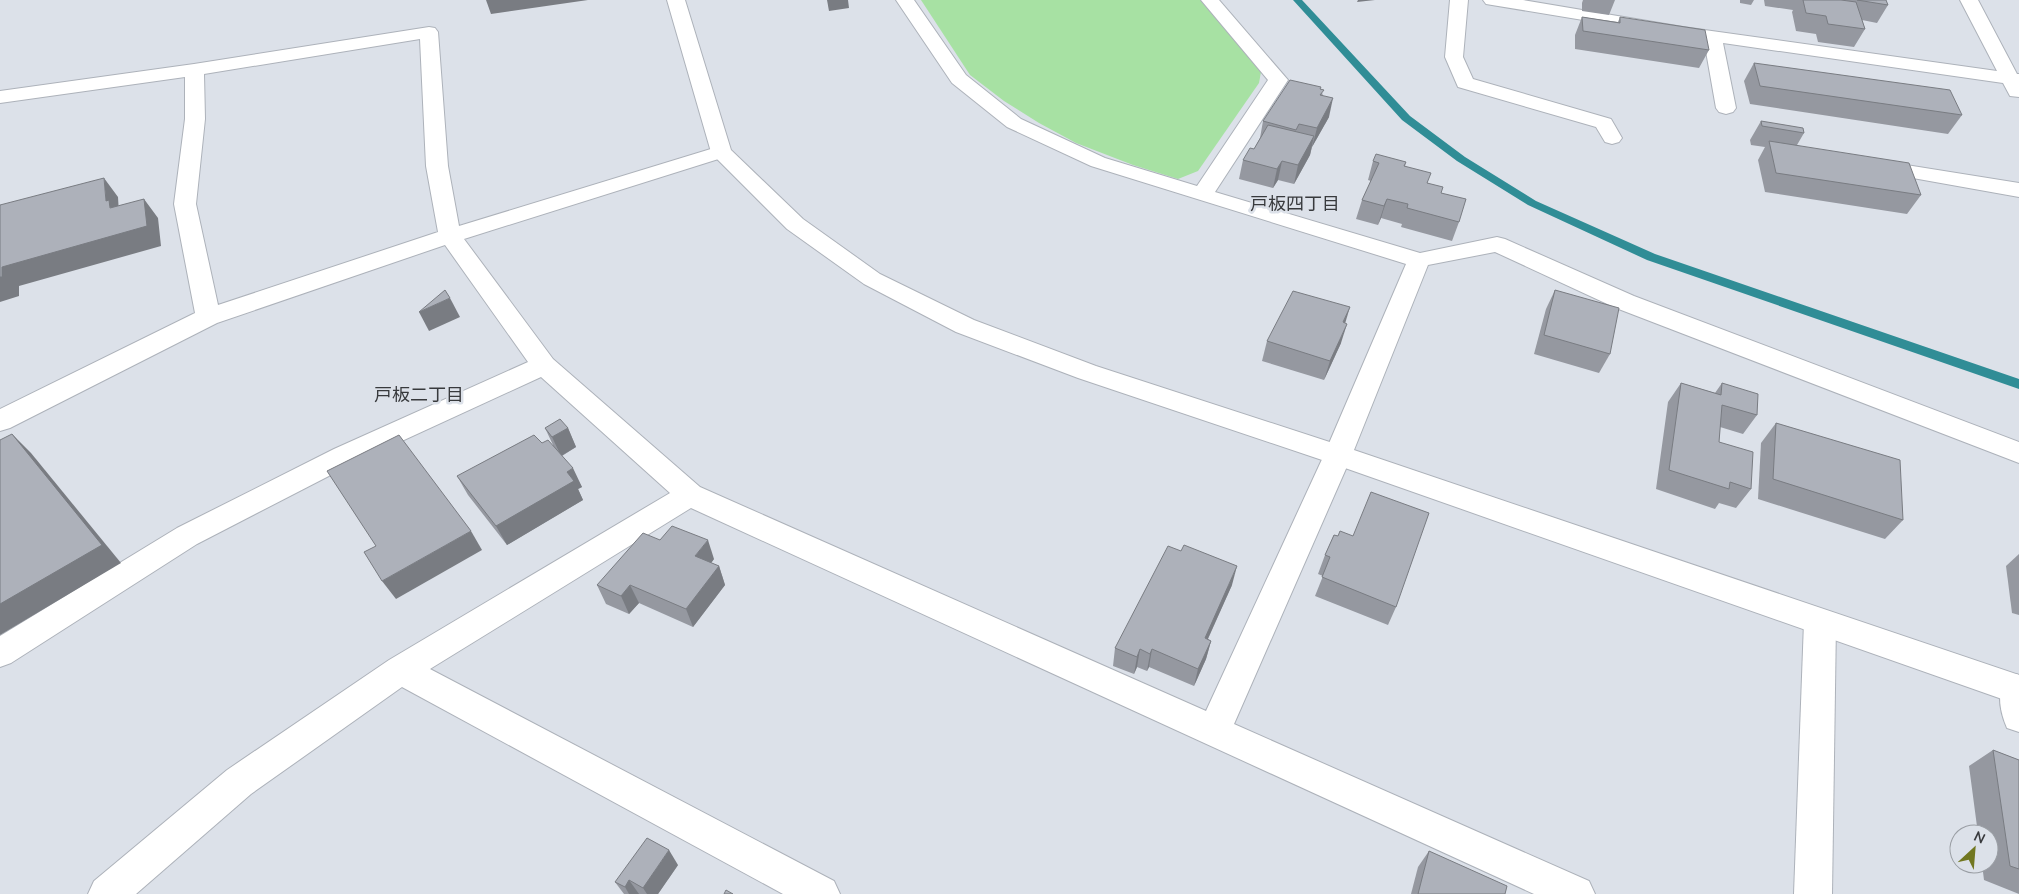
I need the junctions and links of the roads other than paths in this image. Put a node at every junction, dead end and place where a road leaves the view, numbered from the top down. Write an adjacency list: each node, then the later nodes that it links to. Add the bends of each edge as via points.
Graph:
1 (676, 0): 13 (street)
2 (905, 0): 16 (street, via 959,78 1014,123 1098,162)
3 (1210, 0): 16 (street, via 1278,80)
4 (1459, 0): 12 (street, via 1454,57 1465,82 1604,123)
5 (1492, 0): 7 (street)
6 (1969, 0): 9 (street)
7 (1712, 36): 9 (street); 11 (street)
8 (194, 70): 10 (street); 17 (street, via 429,32 437,166); 19 (street, via 195,119 185,204)
9 (2016, 85)
10 (0, 97)
11 (1726, 108)
12 (1612, 138)
13 (721, 152): 17 (street); 23 (street, via 796,224 872,279 965,326 1087,372)
14 (1854, 162): 15 (street)
15 (2019, 190)
16 (1202, 195): 18 (street)
17 (450, 236): 19 (street); 20 (street)
18 (1419, 260): 22 (street, via 1497,244 1624,302); 23 (street)
19 (208, 317): 21 (street)
20 (544, 365): 24 (street); 26 (street, via 344,456 187,536)
21 (0, 421)
22 (2019, 453)
23 (1338, 455): 25 (street); 29 (street)
24 (690, 495): 27 (street); 29 (street)
25 (1820, 622): 28 (street); 33 (street)
26 (0, 653)
27 (401, 670): 30 (street, via 239,782); 31 (street)
28 (2018, 698)
29 (1214, 731): 32 (street)
30 (107, 894)
31 (821, 894)
32 (1576, 894)
33 (1813, 894)

